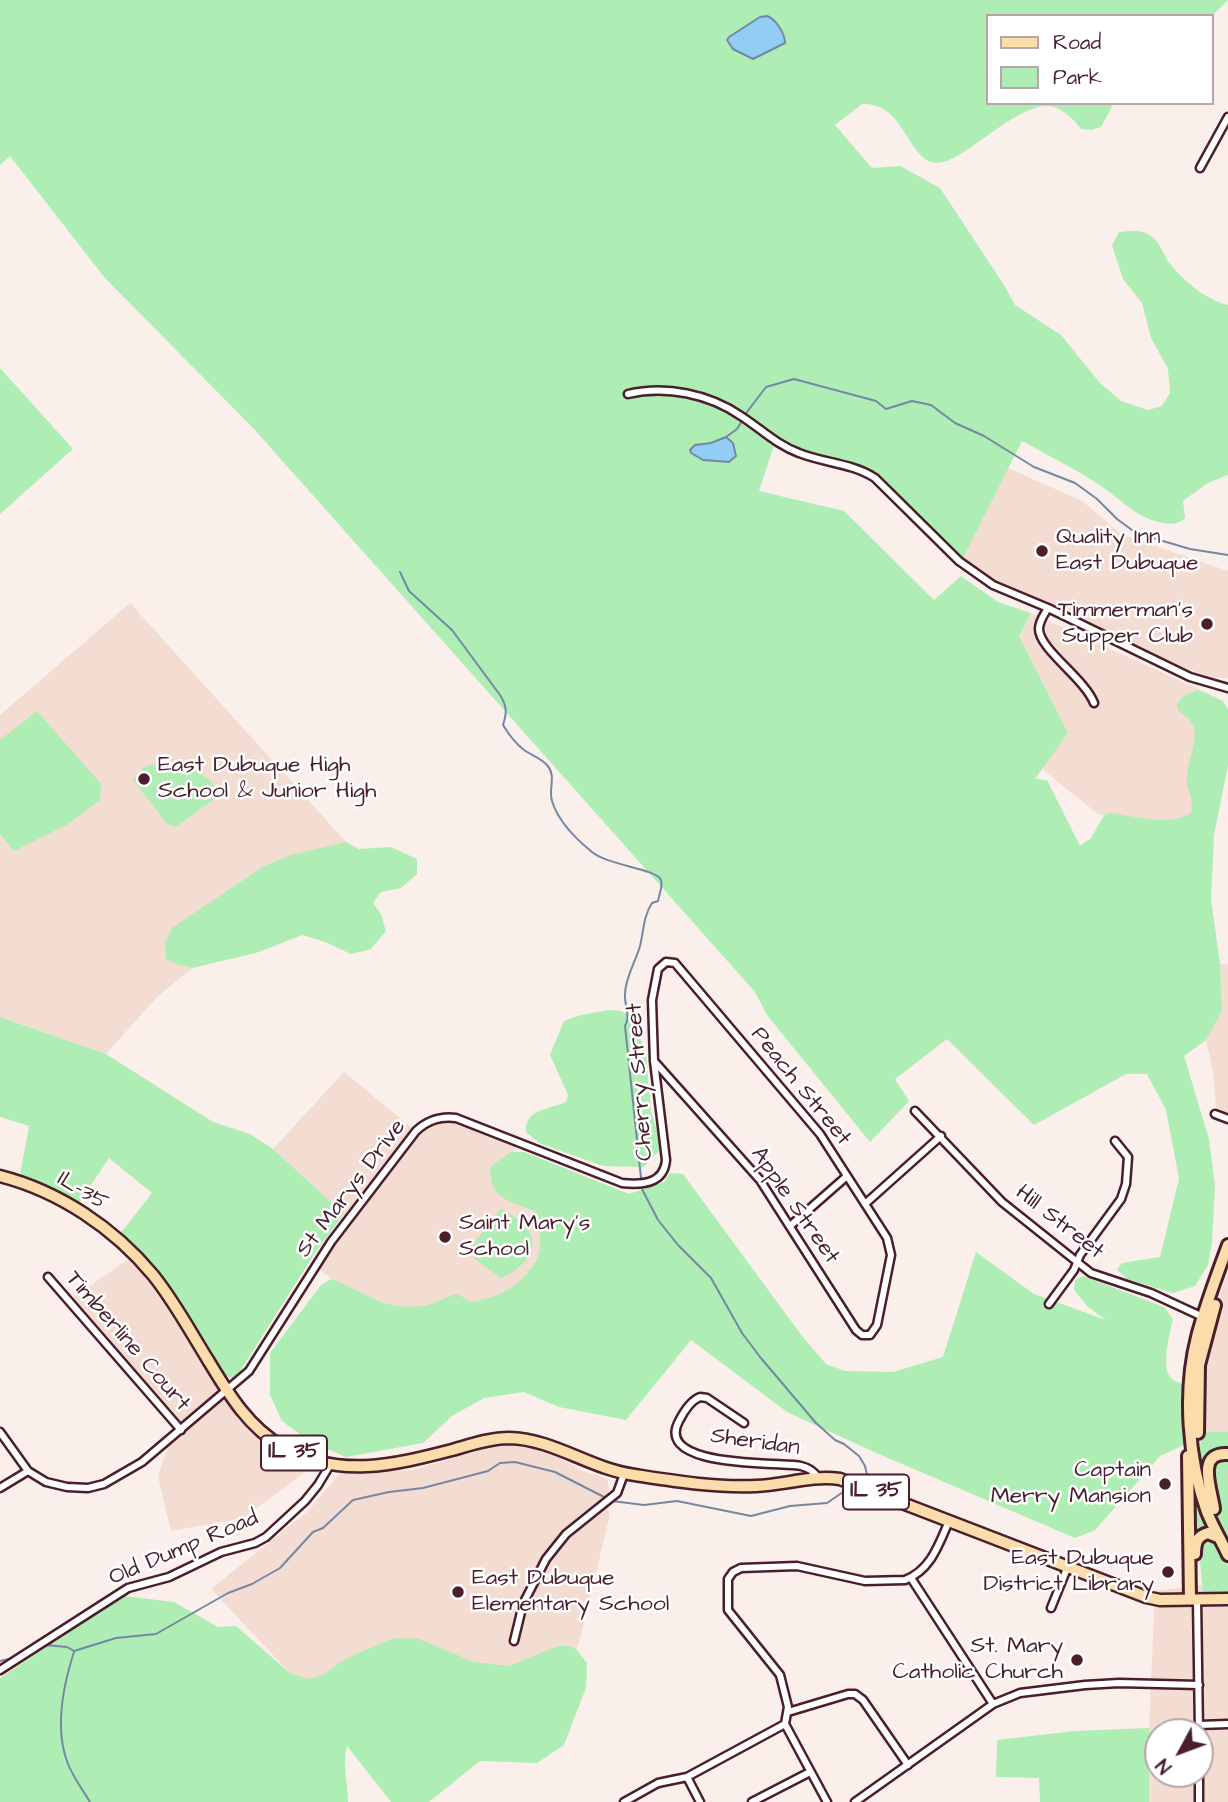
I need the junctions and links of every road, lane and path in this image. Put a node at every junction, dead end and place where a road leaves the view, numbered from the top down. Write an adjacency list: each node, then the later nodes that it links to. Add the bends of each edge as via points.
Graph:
1 (1228, 117): 2 (street)
2 (1200, 168)
3 (628, 394): 4 (street, via 670,392 714,401 786,447 866,472 975,574 1004,592)
4 (1048, 608): 5 (street, via 1190,677); 6 (street, via 1040,624 1042,641 1087,689)
5 (1228, 688)
6 (1094, 704)
7 (664, 962): 8 (street, Cherry Street, via 653,995); 15 (street, Peach Street, via 675,963 820,1134)
8 (654, 1061): 16 (street, Cherry Street, via 666,1166 655,1180); 18 (street, Apple Street, via 755,1173)
9 (915, 1111): 12 (street, Hill Street)
10 (1215, 1114): 11 (street)
11 (1228, 1119)
12 (941, 1136): 17 (street); 20 (street, Hill Street, via 1008,1208)
13 (1115, 1141): 20 (street, via 1128,1157 1124,1192)
14 (0, 1176): 26 (main road, IL-35 / IL 35, via 68,1203 135,1256 173,1303)
15 (847, 1176): 17 (street, Peach Street); 18 (street)
16 (637, 1184): 26 (street, St Marys Drive, via 612,1180 456,1118 432,1120 416,1131 331,1242 250,1371)
17 (865, 1204): 25 (street, Peach Street, via 891,1250)
18 (790, 1226): 25 (street, Apple Street, via 856,1330 865,1336)
19 (1228, 1245): 24 (highway)
20 (1079, 1261): 23 (street); 24 (street, Hill Street, via 1096,1276 1151,1293)
21 (1228, 1263): 24 (highway)
22 (48, 1277): 29 (street, Timberline Court)
23 (1049, 1304)
24 (1206, 1319): 27 (highway, via 1193,1356); 37 (highway, via 1199,1365 1198,1432 1201,1464)
25 (873, 1332)
26 (227, 1391): 29 (street, St Marys Drive); 32 (main road, IL 35, via 268,1437)
27 (1191, 1408): 39 (highway, via 1196,1471); 43 (highway, via 1188,1452)
28 (744, 1423): 35 (street, Sheridan, via 700,1397 677,1423 677,1437 704,1455 736,1462 798,1465)
29 (181, 1430): 33 (street, St Marys Drive, via 142,1462 97,1486 59,1486)
30 (0, 1433): 33 (street)
31 (1228, 1454): 37 (highway, via 1215,1456 1208,1463)
32 (330, 1465): 34 (main road, IL 35, via 379,1467 507,1438 545,1444); 47 (street, Old Dump Road, via 305,1501 266,1537 169,1577 128,1588)
33 (28, 1471): 36 (street)
34 (624, 1474): 35 (main road, IL 35, via 742,1486); 46 (street, via 617,1493 566,1534 546,1559 523,1604)
35 (819, 1478): 38 (main road, IL 35, via 853,1482)
36 (0, 1488)
37 (1214, 1509): 40 (highway)
38 (949, 1521): 41 (main road, IL 35); 42 (street, via 932,1559)
39 (1218, 1537): 40 (highway); 43 (highway, via 1208,1533 1196,1542)
40 (1227, 1553)
41 (1068, 1566): 43 (main road, IL 35, via 1153,1599); 45 (street)
42 (911, 1578): 49 (street); 50 (street, via 874,1582 806,1567 748,1567 733,1572 727,1586 730,1615 780,1675)
43 (1194, 1599): 44 (main road, IL 35); 48 (street)
44 (1228, 1599)
45 (1051, 1608)
46 (514, 1641)
47 (0, 1670)
48 (1199, 1685): 49 (street, via 1085,1685 1020,1693); 51 (street)
49 (993, 1704): 53 (street)
50 (788, 1713): 52 (street); 53 (street, via 855,1694)
51 (1199, 1718)
52 (785, 1724): 54 (street); 55 (street)
53 (908, 1765): 60 (street)
54 (810, 1772): 58 (street); 59 (street)
55 (687, 1777): 56 (street, via 659,1783); 57 (street)
56 (624, 1802)
57 (700, 1802)
58 (752, 1802)
59 (827, 1802)
60 (855, 1802)

